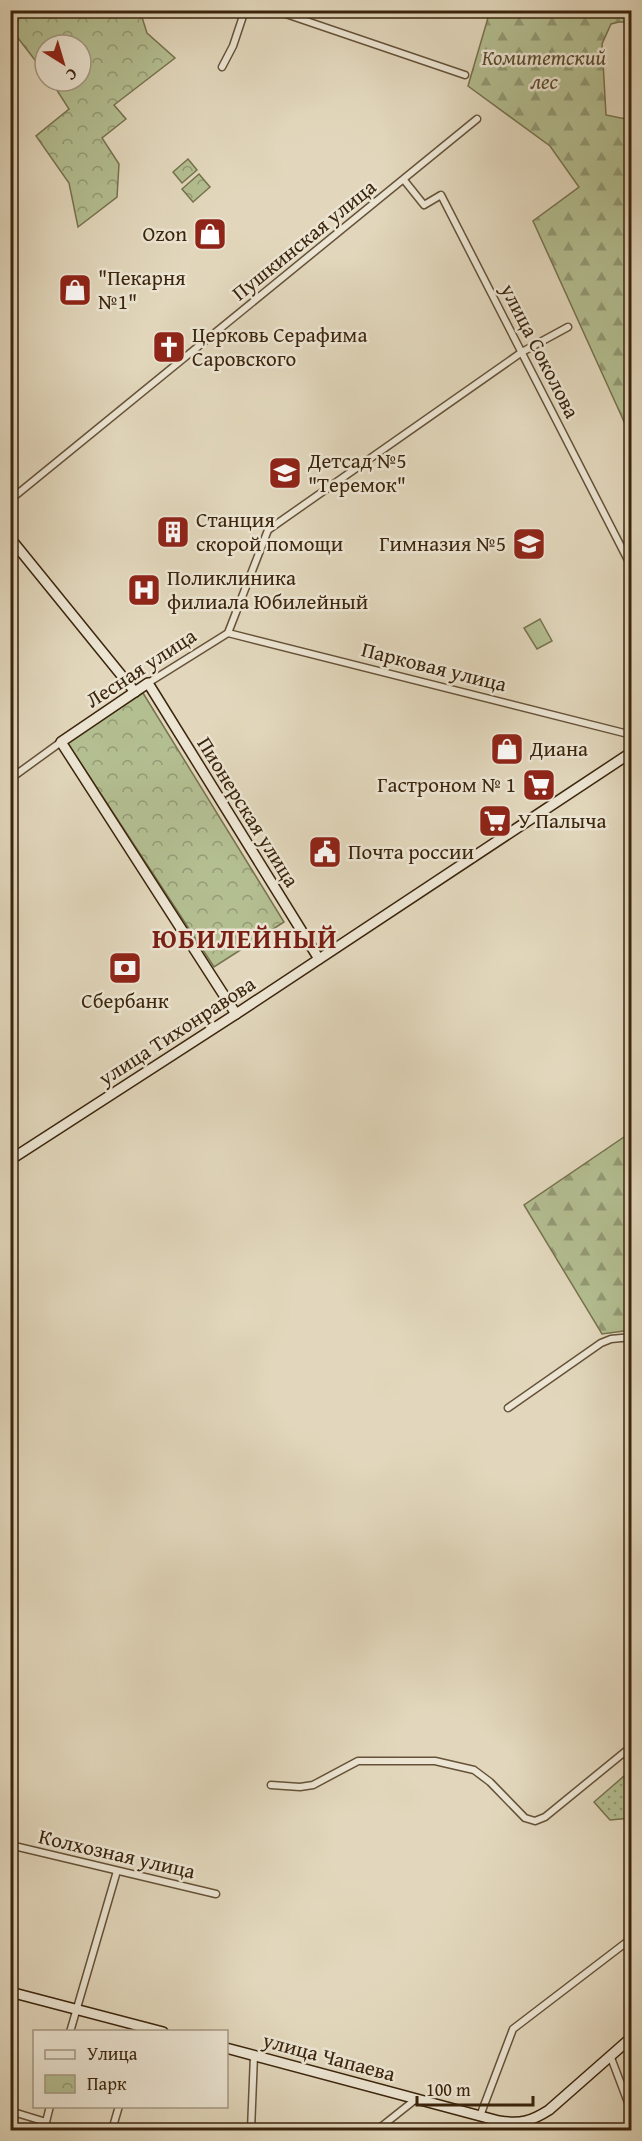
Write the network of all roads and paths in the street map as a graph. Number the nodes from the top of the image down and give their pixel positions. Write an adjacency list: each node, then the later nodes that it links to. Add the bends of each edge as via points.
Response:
1 (245, 10): 3 (street)
2 (274, 10): 4 (street)
3 (222, 67)
4 (465, 75)
5 (477, 119): 6 (street, Пушкинская улица)
6 (404, 180): 8 (street, улица Соколова, via 424,205 441,195); 9 (street, Пушкинская улица)
7 (568, 327): 8 (street, Лесная улица)
8 (522, 352): 11 (street, улица Соколова); 12 (street, Лесная улица, via 268,530)
9 (10, 500)
10 (10, 538): 14 (street)
11 (632, 568)
12 (228, 633): 13 (street, Лесная улица); 15 (street, Парковая улица)
13 (148, 683): 14 (street, Лесная улица); 19 (street, Пионерская улица)
14 (135, 692): 16 (street, Лесная улица)
15 (632, 735)
16 (61, 742): 18 (street, Лесная улица); 20 (street)
17 (632, 752): 19 (street, улица Тихонравова)
18 (10, 779)
19 (319, 959): 20 (street, улица Тихонравова)
20 (236, 1014): 21 (street, улица Тихонравова)
21 (10, 1160)
22 (632, 1337): 23 (street, via 601,1342)
23 (508, 1408)
24 (632, 1746): 25 (street, via 535,1821 525,1818 474,1770 435,1761 357,1761 313,1785)
25 (271, 1785)
26 (10, 1845): 27 (street, Колхозная улица)
27 (117, 1870): 28 (street, Колхозная улица); 31 (street)
28 (216, 1894)
29 (632, 1938): 43 (street, via 513,2028)
30 (10, 1992): 31 (street)
31 (76, 2009): 32 (street); 33 (street)
32 (144, 2029)
33 (70, 2030)
34 (632, 2037): 37 (street, улица Чапаева)
35 (228, 2048): 36 (street, улица Чапаева)
36 (254, 2055): 38 (street, улица Чапаева); 48 (street)
37 (610, 2055): 42 (street); 45 (street, улица Чапаева, via 549,2110 534,2119)
38 (416, 2099): 43 (street, улица Чапаева); 49 (street)
39 (50, 2108): 44 (street)
40 (118, 2108): 47 (street)
41 (10, 2110): 44 (street)
42 (632, 2113)
43 (480, 2116): 45 (street, улица Чапаева)
44 (46, 2122): 46 (street)
45 (499, 2126)
46 (44, 2130)
47 (112, 2130)
48 (251, 2130)
49 (377, 2130)

